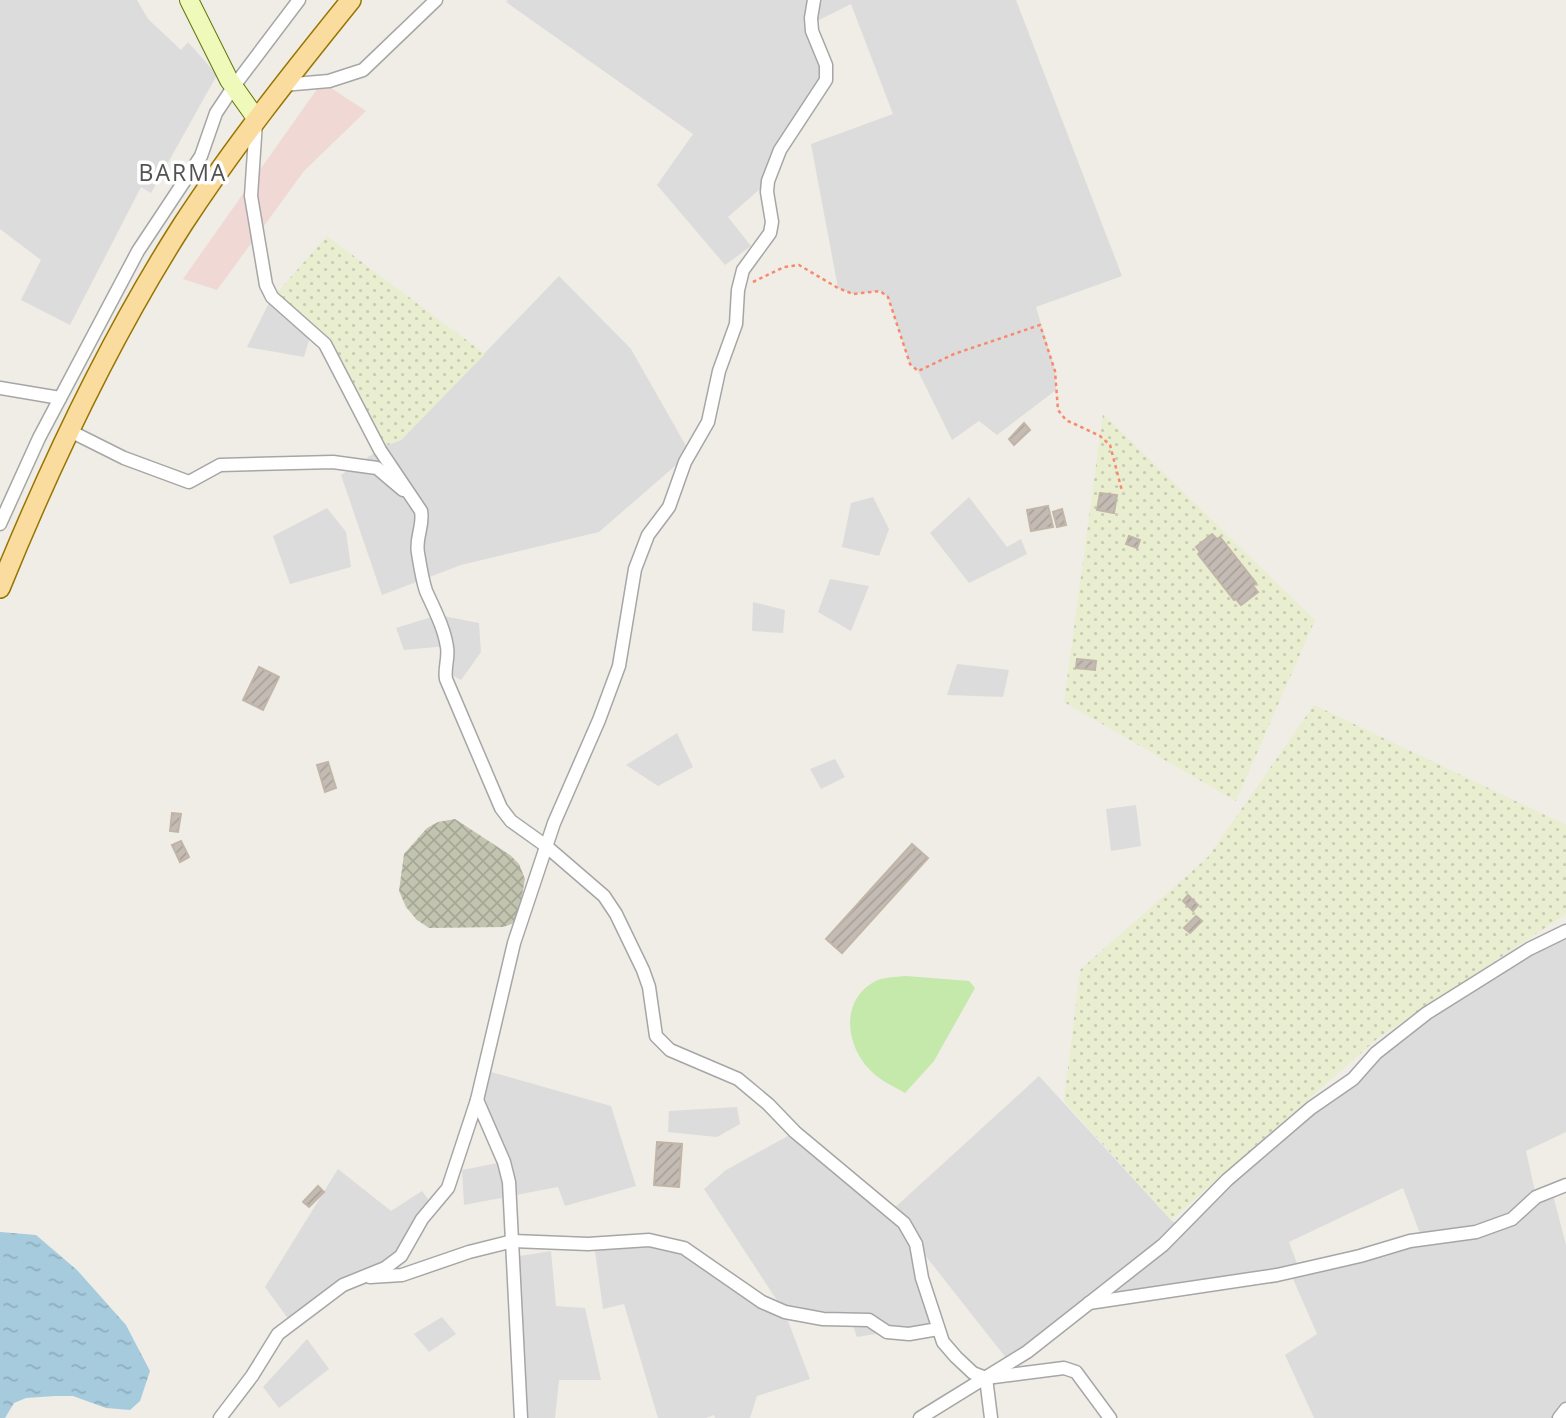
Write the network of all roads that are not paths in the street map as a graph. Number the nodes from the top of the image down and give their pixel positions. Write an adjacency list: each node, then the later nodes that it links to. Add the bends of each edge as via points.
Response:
1 (189, 0): 7 (street)
2 (299, 0): 7 (street)
3 (351, 0): 6 (main road)
4 (436, 0): 6 (street, via 363,70 329,81)
5 (814, 0): 15 (street, via 810,18 826,65 826,80 780,150 768,181 772,222 743,270 736,324 708,422 635,569 619,666)
6 (283, 85): 8 (main road)
7 (234, 86): 8 (street); 10 (street, via 216,113 201,156 138,251)
8 (256, 118): 11 (main road, via 182,226); 12 (street, via 251,196 266,285 272,297 325,344 380,450)
9 (0, 388): 10 (street)
10 (60, 398): 13 (street)
11 (70, 431): 12 (street, via 189,482 220,465 333,462 377,468); 14 (main road)
12 (409, 494): 15 (street, via 423,520 417,550 425,589 447,646 446,679 501,808)
13 (0, 524)
14 (0, 588)
15 (546, 846): 17 (street, via 514,943); 22 (street, via 604,896 616,914 649,987 656,1036 670,1050 738,1079 904,1223 916,1244)
16 (1566, 931): 21 (street, via 1529,949 1406,1029 1353,1079 1311,1108 1227,1180 1163,1245)
17 (477, 1100): 19 (street, via 509,1182); 20 (street, via 448,1188 422,1219 401,1256)
18 (1566, 1185): 21 (street, via 1536,1197 1512,1219 1476,1232 1410,1241 1277,1275)
19 (513, 1241): 20 (street, via 402,1275); 22 (street, via 667,1243 684,1248 762,1303 785,1312 869,1320 887,1332); 26 (street)
20 (359, 1278): 25 (street, via 278,1334)
21 (1087, 1303): 23 (street, via 1027,1352)
22 (938, 1329): 23 (street, via 956,1357)
23 (986, 1378): 27 (street); 28 (street); 29 (street, via 1071,1370)
24 (1566, 1409): 30 (street)
25 (220, 1418)
26 (521, 1418)
27 (920, 1418)
28 (991, 1418)
29 (1110, 1418)
30 (1559, 1418)

